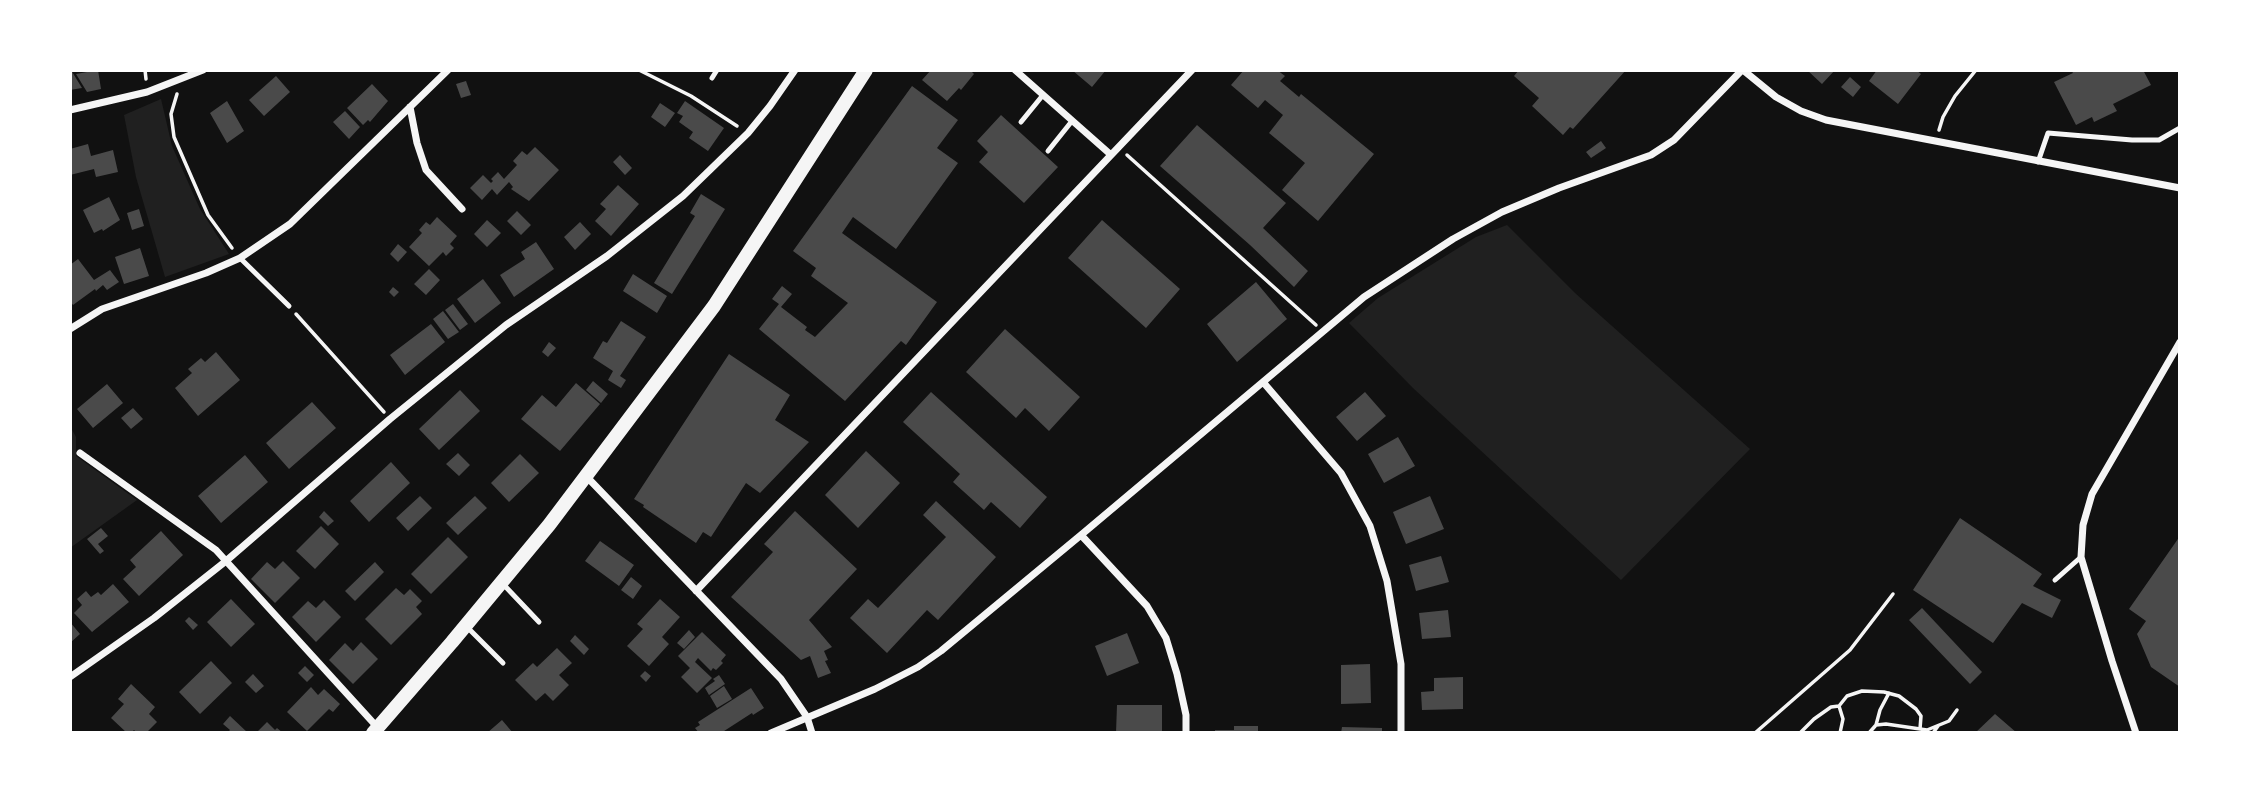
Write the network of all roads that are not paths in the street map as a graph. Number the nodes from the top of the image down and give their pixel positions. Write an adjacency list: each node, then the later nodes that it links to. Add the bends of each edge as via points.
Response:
1 (203, 70): 12 (street, via 147,92)
2 (448, 70): 11 (street)
3 (717, 70): 9 (lane)
4 (795, 70): 30 (street, via 748,134 683,196 607,256 506,325)
5 (866, 70): 27 (main road, via 714,306)
6 (1015, 70): 10 (street)
7 (1192, 70): 17 (street)
8 (1742, 70): 18 (street, via 1776,97 1826,120); 25 (street, via 1684,131 1651,155 1531,199 1477,225 1364,297)
9 (712, 78)
10 (1043, 95): 13 (street); 14 (lane)
11 (410, 107): 20 (street, via 426,170); 21 (street, via 290,224)
12 (70, 110)
13 (1072, 121): 16 (lane); 17 (street)
14 (1021, 122)
15 (2180, 128): 18 (lane, via 2159,140 2048,132)
16 (1048, 151)
17 (1110, 154): 33 (street)
18 (2038, 162): 19 (street)
19 (2180, 188)
20 (462, 209)
21 (240, 258): 22 (lane); 23 (street, via 102,309)
22 (289, 306)
23 (70, 329)
24 (2180, 342): 29 (street, via 2092,494 2082,524)
25 (1263, 382): 28 (street); 43 (street, via 1341,473 1370,526 1387,582 1401,664)
26 (80, 453): 30 (street)
27 (586, 476): 32 (main road); 33 (street)
28 (1081, 535): 38 (street, via 918,667); 42 (street, via 1147,606 1166,638)
29 (2081, 557): 31 (lane); 44 (street)
30 (226, 561): 37 (street); 39 (street)
31 (2055, 580)
32 (501, 583): 34 (lane); 35 (main road)
33 (696, 591): 38 (street, via 780,679)
34 (539, 622)
35 (466, 626): 36 (lane); 39 (main road)
36 (503, 663)
37 (70, 677)
38 (807, 717): 40 (street); 41 (street)
39 (378, 731)
40 (771, 733)
41 (812, 733)
42 (1186, 733)
43 (1401, 733)
44 (2136, 733)

